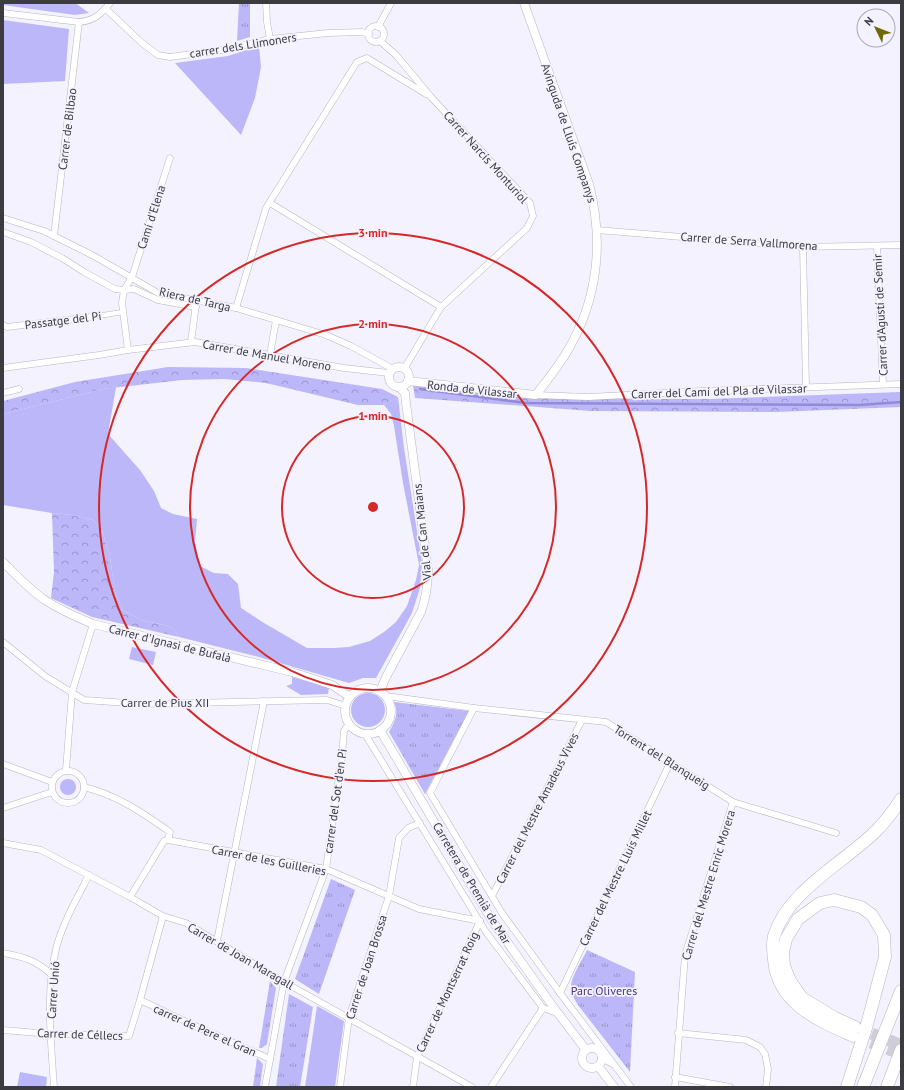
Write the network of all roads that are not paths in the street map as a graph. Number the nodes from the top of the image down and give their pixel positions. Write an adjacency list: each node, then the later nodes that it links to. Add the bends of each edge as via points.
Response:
1 (110, 3): 5 (street)
2 (266, 3): 10 (street)
3 (391, 3): 8 (street)
4 (524, 3): 16 (street, Avinguda de Lluís Companys, via 589,184)
5 (106, 9): 7 (street, via 89,21); 10 (street, carrer dels Llimoners, via 158,55 170,57 229,50)
6 (3, 12): 7 (street)
7 (79, 22): 18 (street, Carrer de Bilbao)
8 (378, 27): 9 (street, via 370,29); 11 (street, via 384,33)
9 (369, 34): 10 (street, carrer dels Llimoners, via 334,33); 11 (street, via 373,41)
10 (270, 39)
11 (380, 41): 12 (street, Carrer Narcís Monturiol, via 396,55)
12 (431, 97): 14 (street, via 367,58 357,62); 25 (street, Carrer Narcís Monturiol, via 530,203 533,216 527,228 510,245)
13 (170, 158): 22 (street, Camí d'Elena)
14 (270, 203): 25 (street); 26 (street, via 266,208)
15 (3, 218): 18 (street, Riera de Targa)
16 (597, 230): 21 (street, Carrer de Serra Vallmorena); 44 (street, Avinguda de Lluís Companys, via 594,280 585,314 567,351)
17 (3, 232): 23 (street, via 31,242 105,284)
18 (54, 236): 22 (street, Riera de Targa)
19 (901, 245): 20 (street, Carrer de Serra Vallmorena)
20 (877, 246): 21 (street, Carrer de Serra Vallmorena); 38 (street, Carrer d'Agustí de Semir)
21 (803, 247): 40 (street)
22 (132, 277): 23 (street, Camí d'Elena); 24 (street, Riera de Targa, via 158,292)
23 (124, 290): 24 (street, via 134,289 158,300); 27 (street)
24 (197, 304): 26 (street, Riera de Targa); 31 (street)
25 (441, 307): 35 (street, Carrer Narcís Monturiol)
26 (236, 308): 29 (street, Riera de Targa)
27 (123, 312): 28 (street, Passatge del Pi); 32 (street)
28 (91, 317): 30 (street, Passatge del Pi, via 7,327)
29 (276, 320): 33 (street); 36 (street, Riera de Targa, via 326,335 351,346)
30 (3, 325)
31 (191, 342): 32 (street, Carrer de Manuel Moreno); 33 (street, Carrer de Manuel Moreno)
32 (128, 350): 34 (street, Carrer de Manuel Moreno)
33 (270, 355): 36 (street, Carrer de Manuel Moreno, via 344,368)
34 (3, 368)
35 (404, 369): 36 (street, via 400,367); 37 (street, via 409,374)
36 (391, 371): 41 (street, via 391,384)
37 (408, 382): 41 (street); 44 (street, Ronda de Vilassar)
38 (883, 384): 39 (street, Carrer del Camí del Pla de Vilassar); 40 (street, Carrer del Camí del Pla de Vilassar)
39 (901, 384)
40 (806, 387): 44 (street, Carrer del Camí del Pla de Vilassar, via 588,396)
41 (400, 388): 49 (street, Vial de Can Maians, via 404,393 407,411 428,581 422,612 386,677)
42 (19, 389): 43 (street)
43 (3, 393)
44 (536, 395)
45 (3, 562): 46 (street, Carrer d'Ignasi de Bufalà, via 45,600)
46 (93, 624): 48 (street); 50 (street, Carrer d'Ignasi de Bufalà, via 292,672 332,685)
47 (3, 642): 48 (street, Carrer de Pius XII, via 45,676)
48 (72, 692): 51 (street, Carrer de Pius XII, via 84,700 143,704); 60 (street)
49 (383, 693): 50 (street, via 366,688 360,689); 53 (street, Torrent del Blanqueig); 56 (street, via 390,703 391,710 387,724)
50 (350, 697): 52 (street)
51 (264, 701): 52 (street, Carrer de Pius XII, via 327,700); 71 (street)
52 (346, 706): 55 (street)
53 (474, 708): 54 (street, Torrent del Blanqueig); 75 (street, via 430,793)
54 (582, 720): 58 (street, Torrent del Blanqueig, via 606,722); 75 (street, Carrer del Mestre Amadeus Vives)
55 (349, 724): 57 (street); 72 (street, carrer del Sot d'en Pi, via 344,731)
56 (380, 730): 57 (street); 87 (street, Carretera de Premià de Mar, via 491,919)
57 (365, 734): 67 (street)
58 (670, 763): 65 (street, Torrent del Blanqueig); 84 (street, Carrer del Mestre Lluís Millet)
59 (3, 764): 61 (street)
60 (66, 770): 61 (street, via 57,775); 62 (street, via 78,774 83,779)
61 (52, 782): 63 (street)
62 (84, 787): 63 (street, via 82,796 68,804 61,802); 69 (street, via 119,799 142,813 170,832)
63 (52, 792): 66 (street)
64 (901, 799): 90 (highway, via 876,832 827,870 791,905 780,920 774,937 774,969 781,986 796,1004 818,1020)
65 (733, 802): 68 (street, Torrent del Blanqueig); 92 (street, Carrer del Mestre Enric Morera, via 685,955)
66 (3, 808)
67 (420, 823): 74 (street, Carrer de Joan Brossa, via 408,828 399,838); 78 (street)
68 (836, 833)
69 (168, 840): 71 (street, Carrer de les Guilleries); 76 (street, via 164,841)
70 (3, 843): 73 (street, Carrer de Joan Maragall, via 41,850)
71 (234, 853): 72 (street, Carrer de les Guilleries); 79 (street)
72 (326, 869): 74 (street, Carrer de les Guilleries); 82 (street, carrer del Sot d'en Pi)
73 (89, 876): 76 (street, Carrer de Joan Maragall); 81 (street, Carrer Unió, via 64,925)
74 (389, 896): 78 (street, Carrer de les Guilleries, via 419,909); 88 (street, Carrer de Joan Brossa)
75 (492, 896): 84 (street)
76 (130, 897): 77 (street, Carrer de Joan Maragall)
77 (163, 916): 79 (street, Carrer de Joan Maragall, via 186,923); 85 (street, Carrer de Céllecs)
78 (480, 922): 86 (street); 96 (street, Carrer de Montserrat Roig)
79 (217, 941): 82 (street, Carrer de Joan Maragall)
80 (3, 954): 81 (street, via 17,955 34,961)
81 (52, 974): 91 (street, Carrer Unió)
82 (284, 982): 88 (street, Carrer de Joan Maragall); 97 (street, carrer del Sot d'en Pi)
83 (901, 991): 113 (highway)
84 (560, 993): 93 (street)
85 (140, 1000): 91 (street, Carrer de Céllecs, via 129,1036); 97 (street, carrer de Pere el Gran)
86 (543, 1008): 87 (street); 106 (street)
87 (557, 1013): 94 (street, Carretera de Premià de Mar)
88 (349, 1017): 96 (street, Carrer de Joan Maragall); 103 (street, Carrer de Joan Brossa)
89 (3, 1030): 91 (street, Carrer de Céllecs)
90 (858, 1030): 90 (highway, via 802,998 790,981 784,966 783,952 786,939 798,919 820,903 834,900 861,907 872,915 884,935 885,957); 112 (highway)
91 (50, 1034): 101 (street, Carrer Unió)
92 (678, 1034): 100 (street, Carrer del Mestre Enric Morera); 111 (street, via 746,1040 760,1047 765,1054 768,1069)
93 (595, 1039): 94 (street); 99 (street)
94 (590, 1050): 98 (street, via 598,1051); 98 (street, via 583,1054 584,1064 593,1068)
95 (901, 1050): 114 (highway)
96 (417, 1057): 104 (street, Carrer de Montserrat Roig); 105 (street, Carrer de Joan Maragall)
97 (270, 1059): 102 (street, carrer del Sot d'en Pi)
98 (600, 1062): 99 (street); 107 (street)
99 (615, 1065): 108 (street)
100 (675, 1077): 109 (street, Carrer del Mestre Enric Morera); 110 (street)
101 (54, 1087)
102 (265, 1087)
103 (340, 1087)
104 (413, 1087)
105 (472, 1087)
106 (491, 1087)
107 (614, 1087)
108 (632, 1087)
109 (675, 1087)
110 (730, 1087)
111 (766, 1087)
112 (847, 1087)
113 (864, 1087)
114 (887, 1087)

